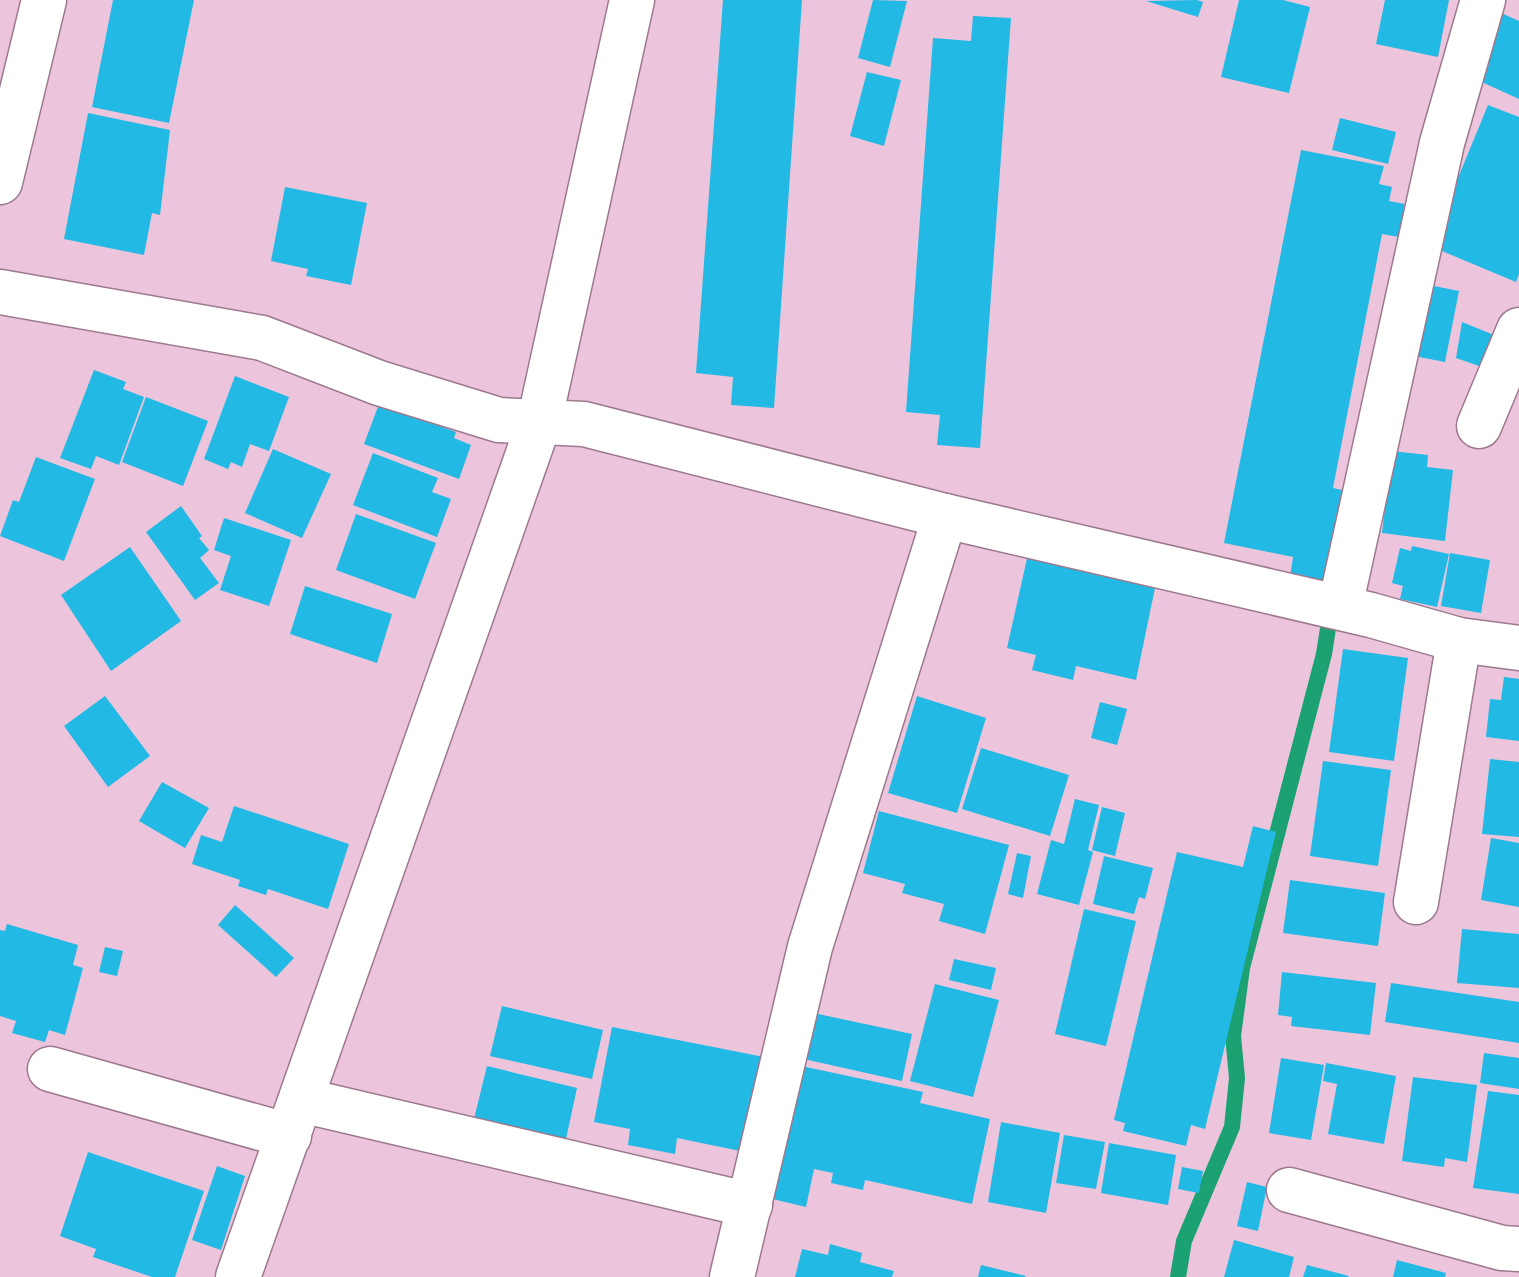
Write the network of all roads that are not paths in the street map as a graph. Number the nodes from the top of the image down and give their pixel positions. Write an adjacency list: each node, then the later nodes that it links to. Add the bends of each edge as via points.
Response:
1 (44, 0): 4 (street)
2 (632, 0): 7 (street)
3 (1483, 0): 10 (street, via 1442,143)
4 (0, 182)
5 (0, 292): 7 (street, via 262,338 379,383 499,420)
6 (1519, 330): 8 (street)
7 (539, 423): 9 (street, via 584,424); 15 (street)
8 (1479, 426)
9 (945, 516): 10 (street); 17 (street, via 810,947)
10 (1340, 607): 11 (street)
11 (1459, 640): 12 (street); 13 (street)
12 (1519, 648)
13 (1416, 902)
14 (50, 1069): 15 (street)
15 (295, 1118): 17 (street); 19 (street)
16 (1289, 1190): 18 (street)
17 (750, 1205): 20 (street)
18 (1519, 1249)
19 (238, 1277)
20 (732, 1277)

